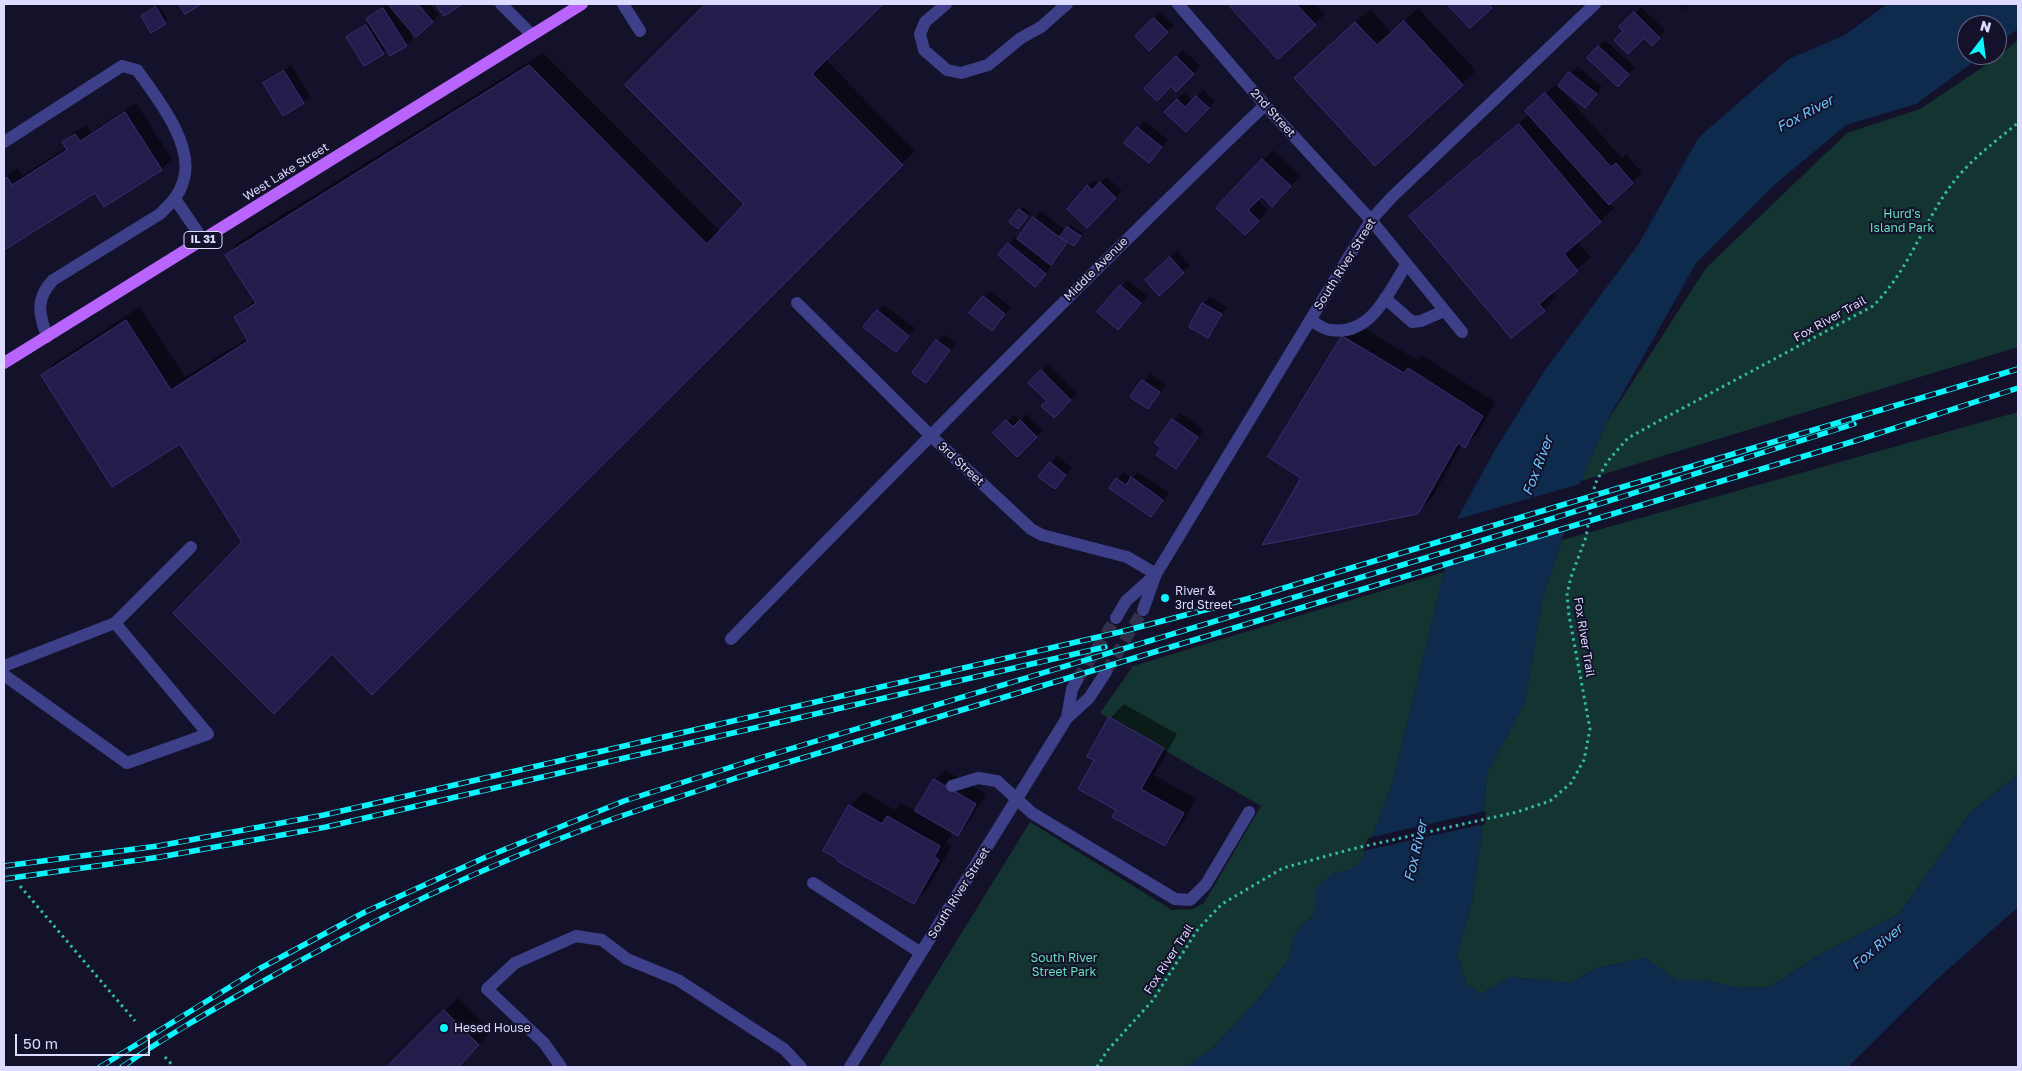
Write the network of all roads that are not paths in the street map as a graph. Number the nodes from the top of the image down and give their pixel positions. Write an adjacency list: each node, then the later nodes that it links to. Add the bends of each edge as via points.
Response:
1 (501, 4): 9 (street)
2 (582, 4): 9 (main road, West Lake Street / IL 31)
3 (623, 4): 8 (street)
4 (946, 4): 5 (street, via 925,22 920,34 924,50 947,70 961,73 988,65)
5 (1067, 4)
6 (1595, 4): 13 (street, South River Street, via 1392,196)
7 (1183, 5): 10 (street, 2nd Street)
8 (640, 31)
9 (532, 35): 14 (main road, West Lake Street / IL 31)
10 (1265, 105): 13 (street, 2nd Street); 23 (street, Middle Avenue)
11 (4, 142): 12 (street, via 115,70 122,66 130,67 137,70 180,138 184,181)
12 (175, 199): 14 (street); 21 (street, via 160,214 54,280 44,290 40,315)
13 (1371, 220): 15 (street, 2nd Street); 19 (street, South River Street)
14 (203, 240): 21 (main road, West Lake Street / IL 31)
15 (1406, 265): 16 (street); 18 (street, 2nd Street)
16 (1385, 298): 18 (street, via 1412,322); 19 (street, via 1373,317 1362,324 1329,330)
17 (796, 303): 23 (street, 3rd Street)
18 (1444, 311): 20 (street, 2nd Street)
19 (1310, 320): 25 (street, South River Street)
20 (1462, 332)
21 (46, 336): 22 (main road, West Lake Street / IL 31)
22 (4, 363)
23 (930, 435): 25 (street, 3rd Street, via 1031,529 1042,535 1127,556); 29 (street, Middle Avenue)
24 (191, 547): 28 (street)
25 (1156, 574): 26 (street, South River Street); 27 (street, South River Street, via 1126,601)
26 (1143, 610)
27 (1116, 618)
28 (115, 623): 30 (street); 32 (street, via 208,734 127,764)
29 (731, 639)
30 (4, 666)
31 (1106, 672): 34 (street, South River Street, via 1089,698)
32 (4, 674)
33 (1077, 680): 34 (street, South River Street, via 1072,689)
34 (1067, 718): 36 (street, South River Street)
35 (952, 786): 36 (street, via 978,778 991,779)
36 (1017, 798): 37 (street, via 1032,813 1175,899 1190,900 1206,884); 39 (street, South River Street)
37 (1249, 812)
38 (813, 883): 39 (street)
39 (921, 953): 42 (street, South River Street)
40 (561, 1067): 41 (street, via 544,1043 487,989 515,963 576,936 602,940 627,959 678,980 784,1049)
41 (801, 1067)
42 (850, 1067)

